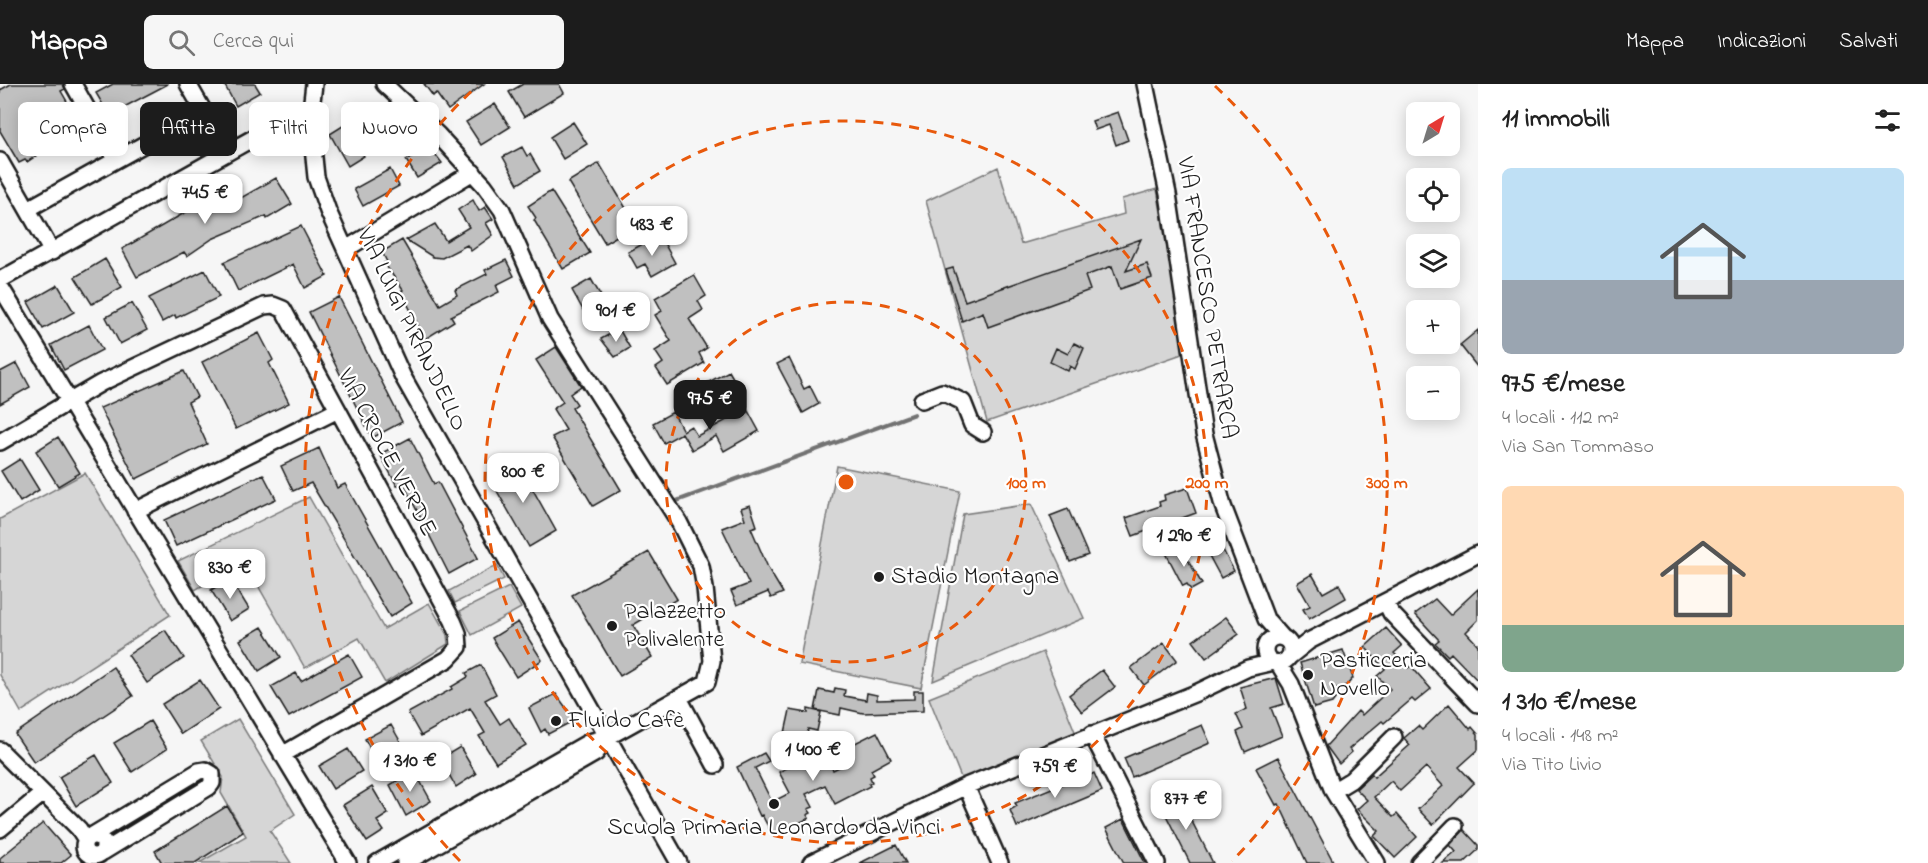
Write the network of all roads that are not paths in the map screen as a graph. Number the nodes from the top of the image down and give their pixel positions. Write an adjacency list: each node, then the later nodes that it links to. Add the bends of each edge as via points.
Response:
1 (73, 84): 11 (street)
2 (188, 84): 6 (street)
3 (314, 84): 7 (street, VIA LUIGI PIRANDELLO)
4 (384, 84): 13 (street)
5 (1145, 84): 27 (street, VIA FRANCESCO PETRARCA, via 1168,194 1204,434 1223,506)
6 (199, 102)
7 (312, 102)
8 (140, 147): 11 (street)
9 (220, 156): 16 (street)
10 (314, 156): 15 (street, VIA LUIGI PIRANDELLO, via 316,177)
11 (116, 160): 14 (street)
12 (0, 161): 14 (street)
13 (473, 172): 15 (street); 33 (street, via 502,210 550,318 666,498 701,566 710,674 707,682)
14 (28, 209): 16 (street)
15 (346, 249): 36 (street, VIA LUIGI PIRANDELLO, via 404,377)
16 (52, 252): 17 (street)
17 (0, 280)
18 (0, 286): 20 (street)
19 (922, 400): 22 (street, via 942,392 963,402 972,425)
20 (69, 401): 21 (street, VIA CROCE VERDE, via 273,305 290,318); 23 (street); 24 (street)
21 (336, 411): 24 (street); 39 (street, VIA CROCE VERDE, via 453,621 459,647 448,659)
22 (983, 432)
23 (0, 442)
24 (135, 511): 39 (street)
25 (1477, 558): 26 (street)
26 (1386, 603): 29 (street); 34 (street, via 1391,613)
27 (1266, 619): 28 (street, VIA FRANCESCO PETRARCA); 30 (street, VIA FRANCESCO PETRARCA)
28 (1284, 638): 29 (street); 30 (street, via 1270,639); 31 (street, via 1290,646)
29 (1310, 641): 31 (street)
30 (1265, 647): 31 (street, via 1267,657); 32 (street)
31 (1282, 660): 32 (street); 42 (street)
32 (1248, 668): 35 (street)
33 (679, 698): 36 (street); 40 (street)
34 (1478, 704)
35 (1092, 734): 41 (street); 55 (street)
36 (608, 737): 47 (street, via 589,741); 52 (street, VIA LUIGI PIRANDELLO)
37 (1394, 737): 42 (street, via 1351,780)
38 (0, 750): 43 (street)
39 (282, 755): 50 (street)
40 (715, 765)
41 (966, 786): 53 (street); 54 (street)
42 (1333, 791): 49 (street)
43 (42, 794): 45 (street); 46 (street)
44 (1455, 825): 56 (street)
45 (0, 829)
46 (89, 838): 48 (street, via 103,841); 48 (street, via 199,771 212,774 209,787)
47 (412, 854): 51 (street)
48 (94, 857)
49 (1370, 861)
50 (348, 863)
51 (377, 863)
52 (679, 863)
53 (811, 863)
54 (1000, 863)
55 (1157, 863)
56 (1419, 863)

